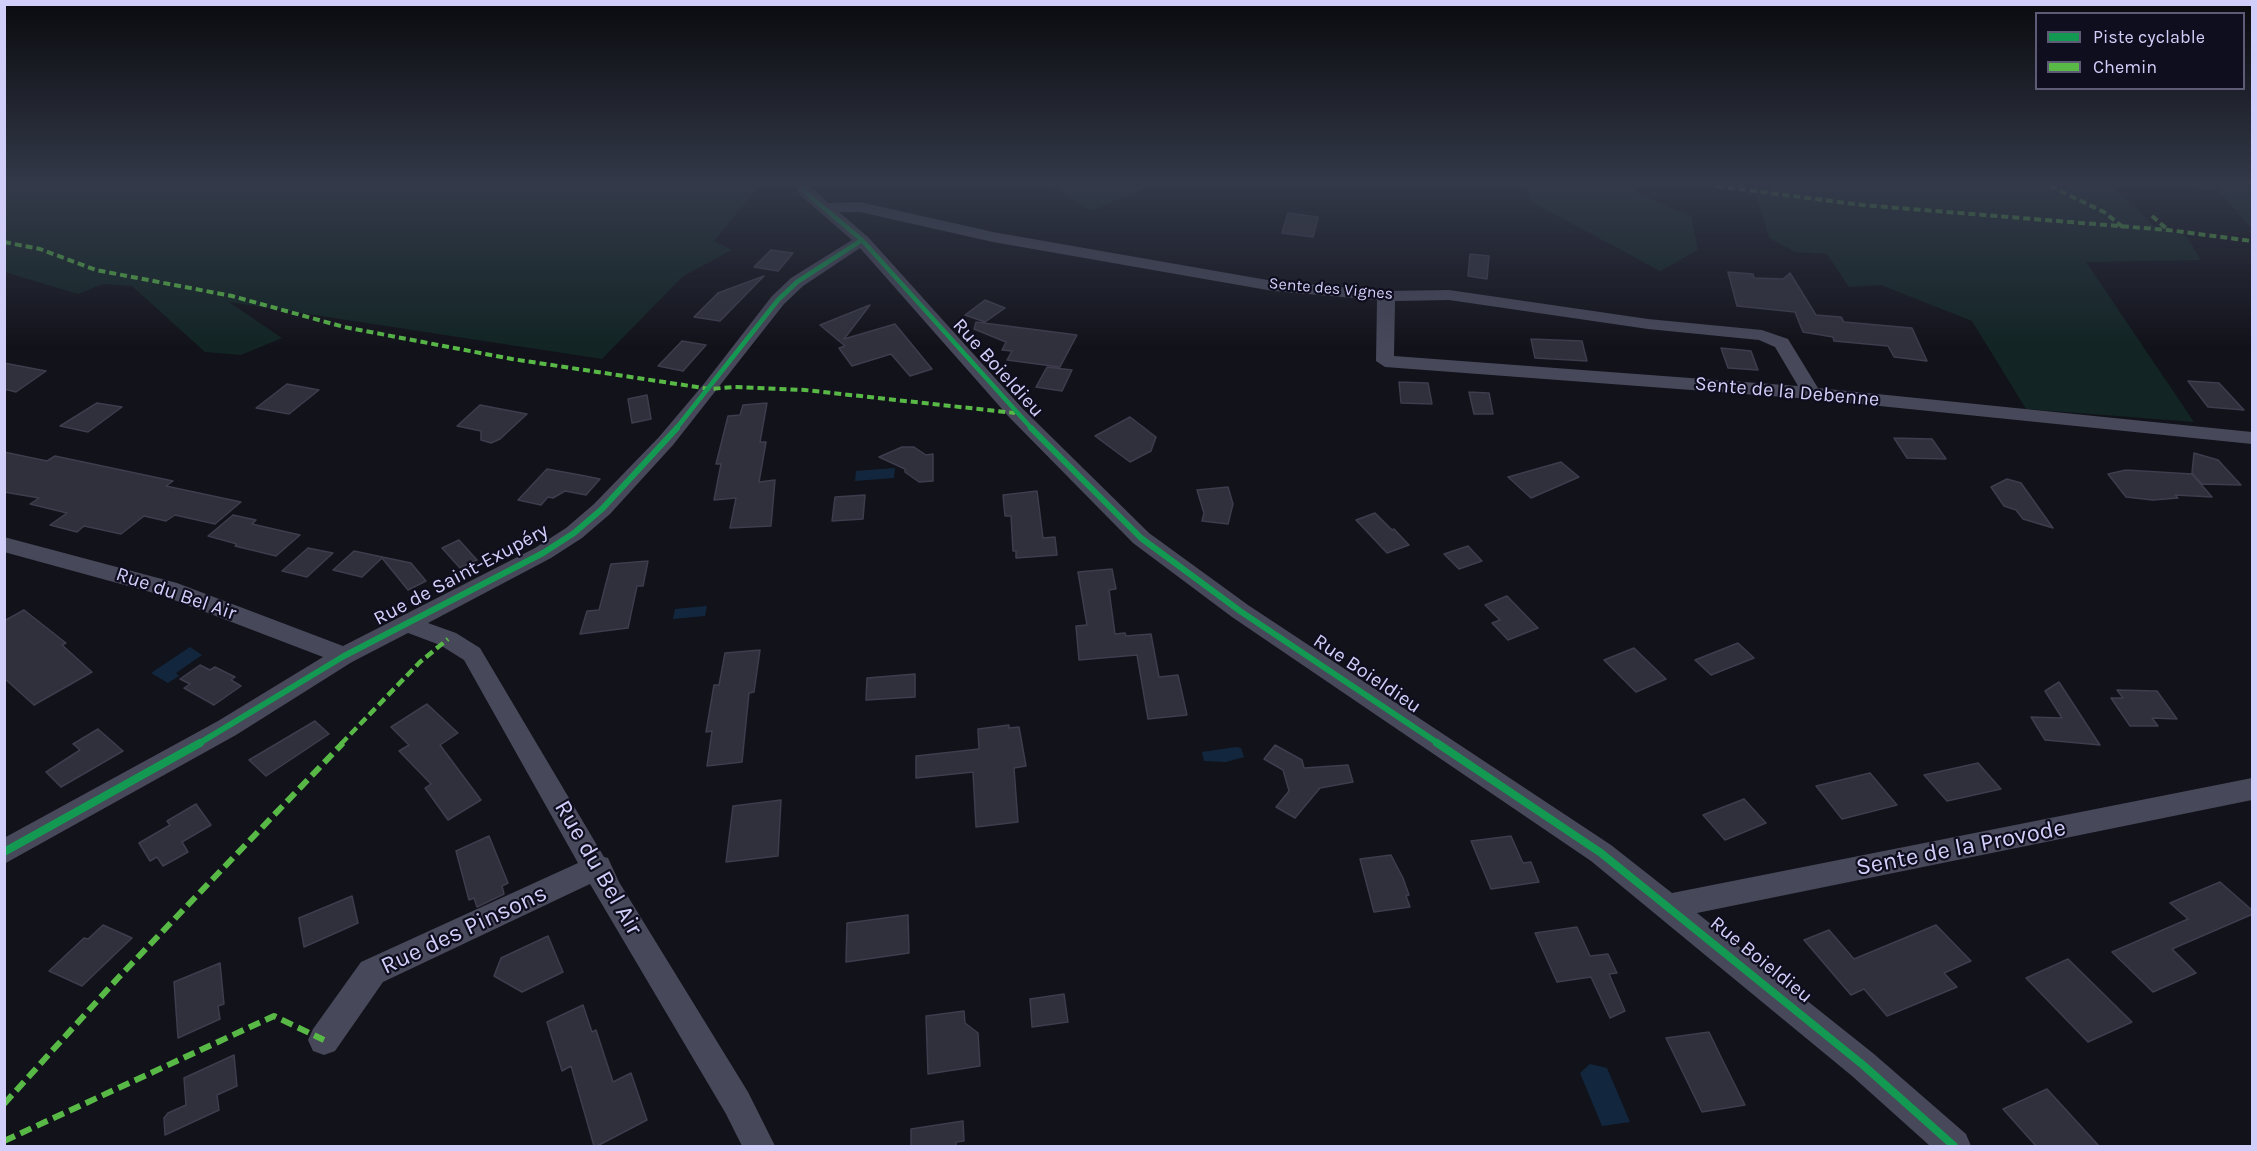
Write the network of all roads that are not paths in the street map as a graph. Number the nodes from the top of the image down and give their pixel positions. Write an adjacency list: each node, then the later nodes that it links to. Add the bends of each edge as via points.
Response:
1 (862, 240): 7 (street, Rue de Saint-Exupéry, via 797,282 778,300 666,441 574,533 543,553); 12 (street, Rue Boieldieu, via 1023,421 1141,538 1205,587 1583,840)
2 (1006, 240): 3 (street, Sente des Vignes, via 1273,286)
3 (1386, 296): 4 (street, Sente des Vignes, via 1449,295 1648,324 1762,335 1782,343); 4 (street, Sente de la Debenne, via 1385,362)
4 (1811, 393): 5 (street, Sente de la Debenne)
5 (2253, 438)
6 (4, 544): 8 (street, Rue du Bel Air, via 169,589)
7 (405, 623): 8 (street, Rue de Saint-Exupéry); 11 (street, Rue du Bel Air, via 448,639 472,654)
8 (344, 656): 10 (street, Rue de Saint-Exupéry, via 227,728)
9 (2253, 789): 12 (street, Sente de la Provode)
10 (4, 852)
11 (598, 867): 13 (street, Rue des Pinsons, via 372,972); 14 (street, Rue du Bel Air)
12 (1670, 906): 15 (street, Rue Boieldieu, via 1863,1065)
13 (324, 1040)
14 (759, 1146)
15 (1954, 1146)

